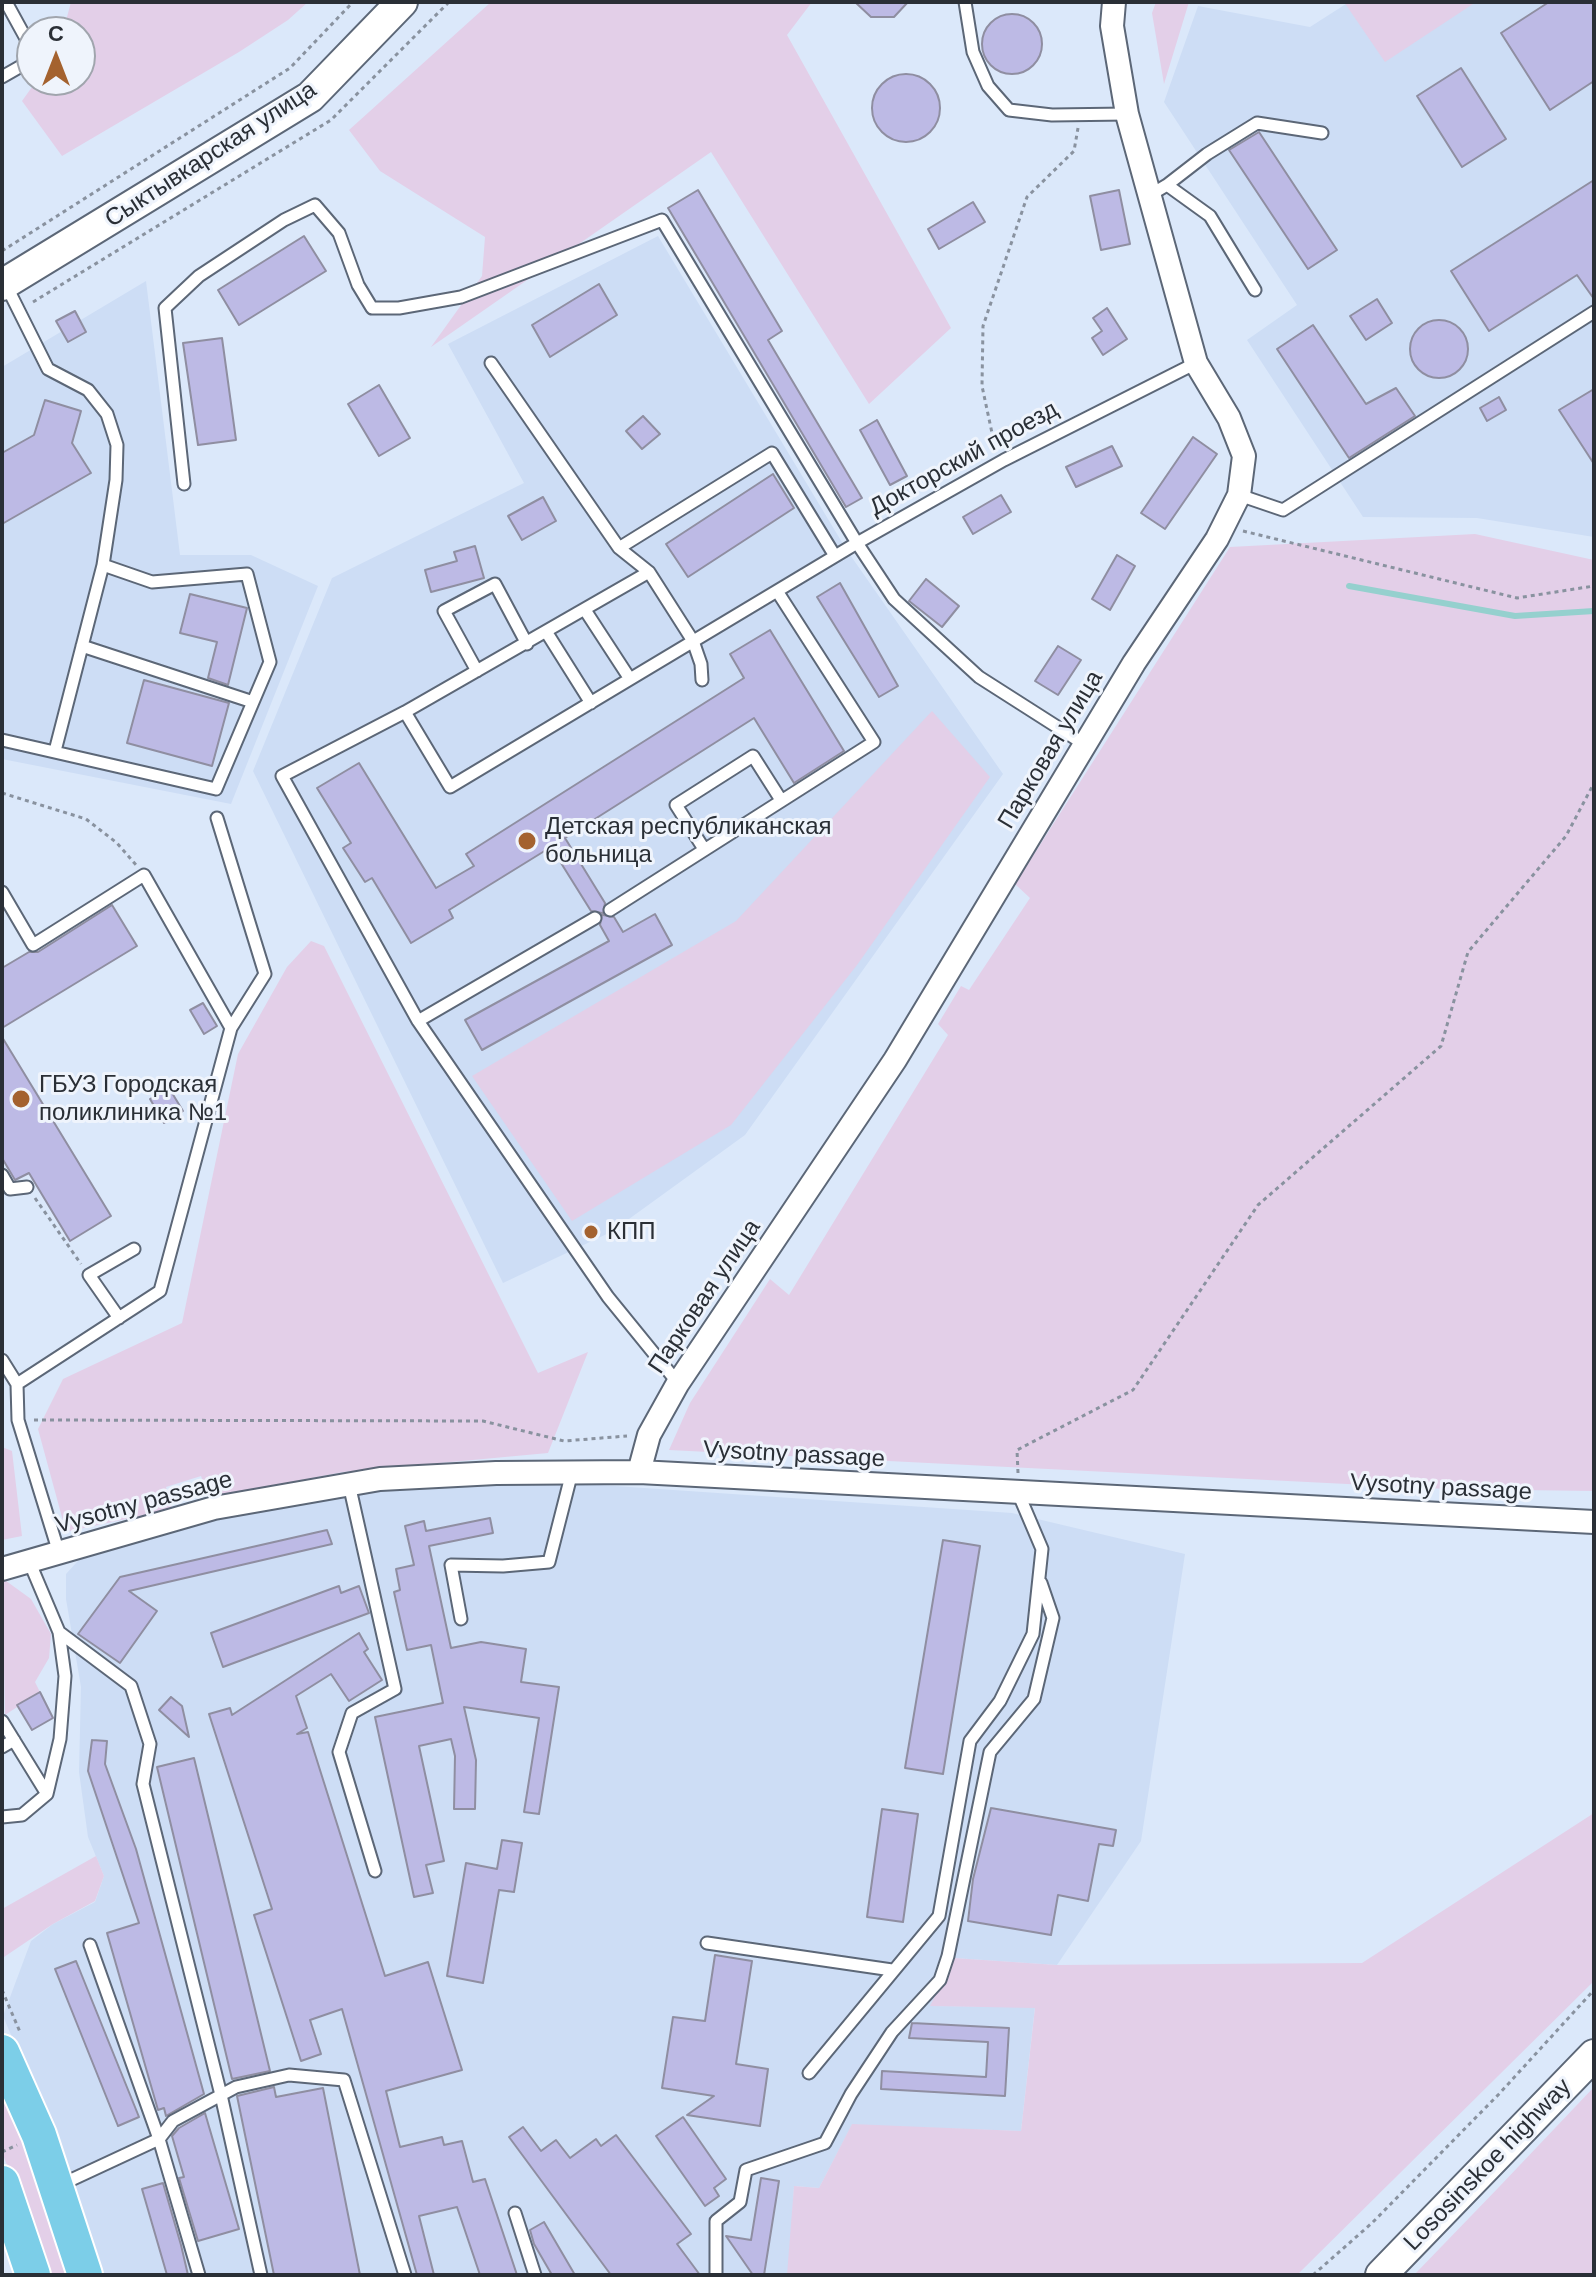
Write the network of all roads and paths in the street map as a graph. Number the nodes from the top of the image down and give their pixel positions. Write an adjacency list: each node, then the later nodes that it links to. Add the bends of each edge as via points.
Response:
1 (6, 2): 6 (lane, via 29,44 23,65)
2 (353, 2): 11 (path, via 290,68)
3 (402, 2): 12 (main road, Сыктывкарская улица, via 310,97)
4 (965, 2): 7 (lane, via 973,52 988,86 1009,110)
5 (1114, 2): 8 (street, Парковая улица, via 1112,26)
6 (2, 77)
7 (1080, 114): 8 (lane); 17 (path, via 1074,151 1027,197 983,326 982,386)
8 (1127, 114): 10 (street, Парковая улица)
9 (1322, 133): 10 (lane, via 1257,123)
10 (1158, 190): 13 (lane, via 1210,216); 16 (street, Парковая улица)
11 (2, 251)
12 (3, 283): 24 (lane, via 48,369 88,390 107,414 116,457)
13 (1255, 290)
14 (1594, 312): 19 (lane, via 1283,510)
15 (491, 363): 22 (lane)
16 (1196, 363): 17 (lane, Докторский проезд); 19 (street, Парковая улица, via 1229,418 1244,456)
17 (998, 463): 21 (lane, Докторский проезд)
18 (184, 484): 21 (lane, via 165,308 199,276 284,220 315,205 339,233 372,308 461,297 662,220)
19 (1239, 495): 20 (street, Парковая улица)
20 (1224, 526): 26 (path, via 1517,598); 40 (street, Парковая улица)
21 (857, 543): 23 (lane); 40 (lane, Докторский проезд, via 894,599 979,677)
22 (619, 548): 23 (lane, via 772,453); 25 (lane)
23 (835, 556): 27 (lane)
24 (103, 565): 32 (lane); 36 (lane, via 152,582 247,574 270,662)
25 (649, 572): 28 (lane); 30 (lane)
26 (1594, 586)
27 (777, 591): 30 (lane); 44 (lane, via 874,742)
28 (585, 610): 29 (lane); 34 (lane)
29 (547, 633): 31 (lane); 37 (lane)
30 (693, 641): 34 (lane); 35 (lane)
31 (527, 644): 33 (lane); 33 (lane, via 495,584 444,611)
32 (82, 646): 36 (lane); 41 (lane)
33 (477, 671): 38 (lane)
34 (630, 679): 37 (lane)
35 (702, 680)
36 (253, 702): 41 (lane, via 216,789)
37 (591, 703): 38 (lane, via 450,787)
38 (405, 712): 51 (lane, via 282,776)
39 (2, 740): 41 (lane)
40 (1084, 744): 60 (street, Парковая улица, via 895,1060)
41 (55, 751)
42 (1594, 783): 67 (path, via 1566,836 1468,952 1441,1046 1258,1205 1133,1390 1017,1450)
43 (2, 793): 47 (path, via 86,819 117,843)
44 (781, 800): 46 (lane); 46 (lane, via 753,756 689,796 676,805)
45 (217, 818): 52 (lane, via 265,974)
46 (704, 849): 49 (lane)
47 (144, 875): 48 (lane, via 33,945); 52 (lane)
48 (2, 892)
49 (610, 910)
50 (595, 918): 51 (lane)
51 (418, 1021): 60 (lane, via 608,1297)
52 (231, 1028): 58 (lane, via 160,1291)
53 (2, 1175): 54 (lane, via 10,1189)
54 (27, 1187)
55 (39, 1203): 57 (path)
56 (134, 1249): 58 (lane, via 89,1275)
57 (77, 1259)
58 (119, 1318): 61 (lane)
59 (2, 1360): 61 (lane)
60 (678, 1383): 63 (street, Парковая улица)
61 (17, 1384): 62 (lane)
62 (18, 1420): 63 (path, via 483,1421 564,1441); 69 (lane)
63 (649, 1435): 65 (street, Парковая улица)
64 (572, 1472): 65 (street, Vysotny passage); 66 (street, Vysotny passage); 73 (lane, via 549,1562 451,1565)
65 (639, 1472): 67 (street, Vysotny passage)
66 (349, 1484): 69 (street, Vysotny passage, via 214,1508); 80 (lane, via 395,1689 352,1713 339,1752)
67 (1019, 1495): 68 (street, Vysotny passage); 72 (lane, via 1042,1549)
68 (1594, 1522)
69 (59, 1553): 70 (street, Vysotny passage)
70 (29, 1561): 71 (street, Vysotny passage); 74 (lane)
71 (2, 1569)
72 (1041, 1583): 83 (lane, via 1033,1634 1000,1701 970,1741 939,1916); 99 (lane, via 1053,1618 1034,1699 990,1752 940,1980 892,2032 825,2143 746,2170 740,2202 716,2221)
73 (461, 1619)
74 (59, 1632): 78 (lane, via 65,1676 60,1739); 88 (lane, via 131,1686 150,1744 143,1784)
75 (2, 1721): 76 (lane)
76 (14, 1740): 77 (lane); 78 (lane)
77 (2, 1747)
78 (47, 1794): 79 (lane, via 22,1815)
79 (2, 1817)
80 (375, 1871)
81 (707, 1943): 83 (lane)
82 (90, 1945): 89 (lane)
83 (892, 1970): 87 (lane)
84 (1594, 1990): 100 (path, via 1372,2223)
85 (2, 2052): 91 (main road)
86 (1594, 2055): 101 (main road, Lososinskoe highway)
87 (809, 2073)
88 (221, 2095): 89 (lane, via 173,2121); 96 (lane); 97 (lane, via 289,2075 344,2080)
89 (159, 2139): 91 (lane); 95 (lane)
90 (2, 2183): 93 (main road)
91 (57, 2186): 94 (main road)
92 (515, 2213): 98 (lane)
93 (33, 2275)
94 (85, 2275)
95 (199, 2275)
96 (261, 2275)
97 (405, 2275)
98 (535, 2275)
99 (716, 2275)
100 (1313, 2275)
101 (1381, 2275)

